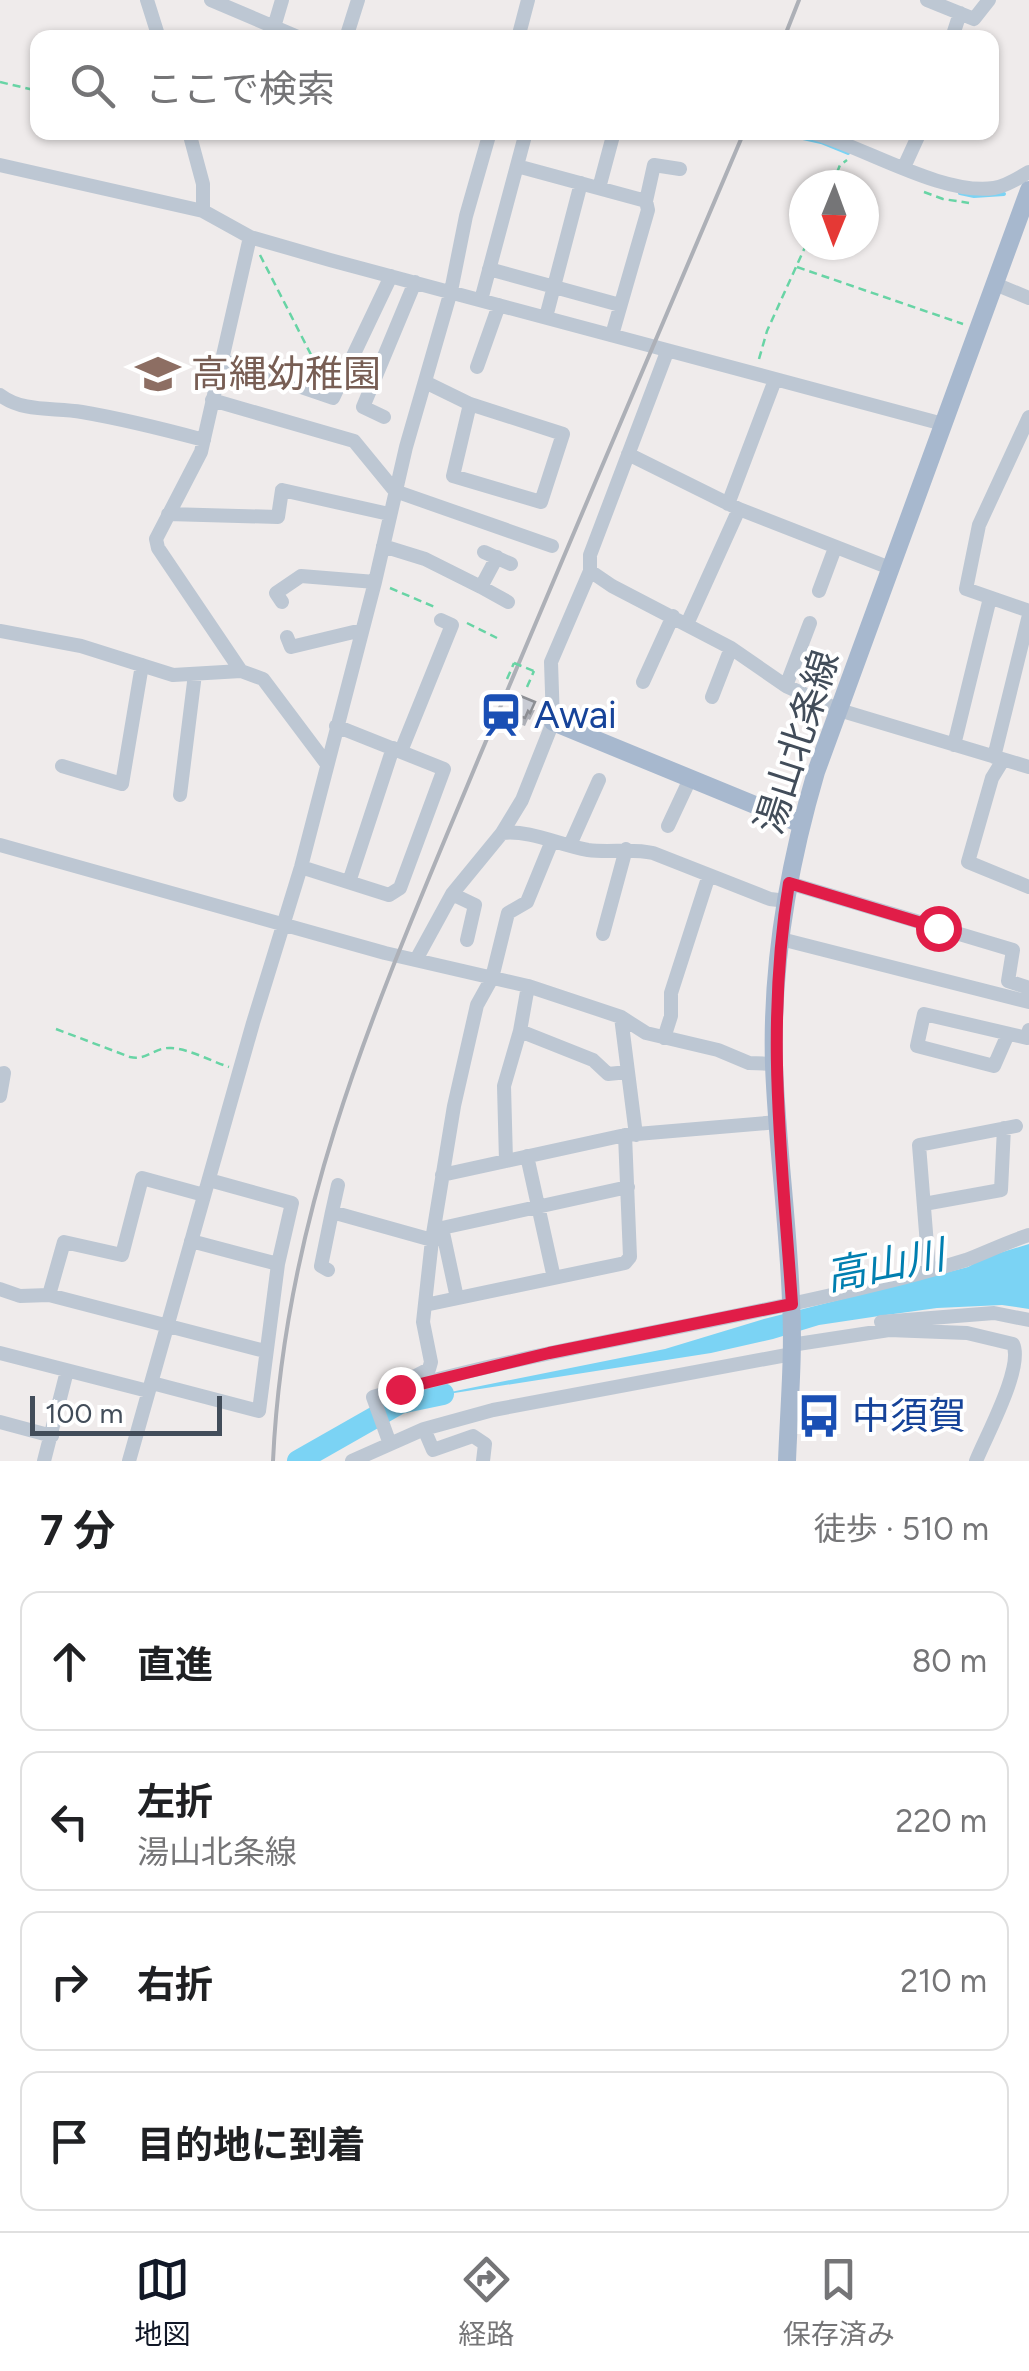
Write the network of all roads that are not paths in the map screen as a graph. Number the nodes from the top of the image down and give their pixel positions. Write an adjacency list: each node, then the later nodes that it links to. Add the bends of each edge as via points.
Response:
1 (148, 0): 10 (street)
2 (211, 0): 9 (street)
3 (282, 0): 9 (street)
4 (358, 0): 12 (street)
5 (528, 0): 13 (street)
6 (927, 0): 8 (street)
7 (989, 0): 8 (street, via 974,19)
8 (960, 13): 14 (street)
9 (274, 27): 11 (street)
10 (157, 30)
11 (281, 30)
12 (349, 30)
13 (520, 30)
14 (955, 30)
15 (191, 140): 30 (street)
16 (488, 140): 37 (street)
17 (524, 140): 22 (street)
18 (612, 140): 27 (street)
19 (839, 140): 23 (street)
20 (916, 140): 23 (street)
21 (0, 166): 30 (street)
22 (517, 166): 26 (street); 32 (street)
23 (904, 167): 25 (street, via 962,188 1004,185)
24 (680, 169): 29 (street, via 654,165)
25 (1029, 172)
26 (580, 183): 27 (street); 36 (street)
27 (599, 188): 29 (street)
28 (1029, 190): 35 (main road, 湯山北条線)
29 (646, 201): 41 (street)
30 (203, 211): 31 (street)
31 (250, 237): 33 (street); 45 (street)
32 (489, 269): 36 (street); 39 (street)
33 (391, 276): 34 (street); 45 (street, via 333,398)
34 (415, 282): 37 (street); 52 (street, via 363,406)
35 (995, 284): 38 (street); 54 (main road, 湯山北条線)
36 (554, 287): 41 (street); 42 (street)
37 (450, 291): 39 (street); 48 (street)
38 (1029, 298)
39 (481, 300): 40 (street)
40 (498, 304): 42 (street); 46 (street)
41 (620, 305): 43 (street)
42 (546, 317): 43 (street)
43 (612, 335): 44 (street)
44 (667, 352): 47 (street); 56 (street)
45 (222, 360): 50 (street)
46 (477, 367)
47 (775, 380): 54 (street); 58 (street)
48 (425, 382): 51 (street); 57 (street)
49 (0, 395): 55 (street, via 11,404 94,414)
50 (212, 400): 55 (street); 57 (street, via 354,442)
51 (470, 404): 51 (street, via 563,434 541,502 453,476)
52 (384, 417)
53 (1029, 418): 70 (street, via 979,525 966,589)
54 (943, 424): 65 (main road, 湯山北条線)
55 (204, 440): 59 (street)
56 (628, 454): 58 (street); 66 (street)
57 (395, 491): 60 (street); 62 (street)
58 (734, 506): 63 (street); 75 (street)
59 (168, 514): 60 (street, via 278,517 282,490); 82 (street, via 158,548)
60 (389, 514): 61 (street)
61 (383, 546): 67 (street); 68 (street)
62 (552, 546)
63 (835, 548): 65 (street); 69 (street)
64 (497, 558): 68 (street)
65 (890, 568): 87 (main road, 湯山北条線)
66 (590, 571): 75 (street); 88 (street, via 551,662)
67 (375, 582): 71 (street, via 301,576 276,593); 77 (street)
68 (482, 588): 72 (street)
69 (819, 591)
70 (990, 598): 73 (street); 90 (street)
71 (282, 602)
72 (508, 602)
73 (1029, 613): 92 (street)
74 (440, 620): 91 (street, via 452,625)
75 (680, 620): 80 (street); 84 (street)
76 (810, 623): 85 (street)
77 (362, 630): 79 (street, via 290,648); 89 (street)
78 (0, 632): 81 (street, via 81,646)
79 (287, 637)
80 (731, 648): 85 (street); 86 (street)
81 (142, 666): 83 (street); 94 (street, via 122,784)
82 (242, 671): 83 (street); 93 (street, via 262,678)
83 (196, 674): 98 (street)
84 (642, 682)
85 (786, 686): 87 (street)
86 (712, 697)
87 (838, 710): 90 (street); 99 (main road, 湯山北条線)
88 (552, 722): 96 (main road); 101 (street)
89 (336, 726): 91 (street); 93 (street)
90 (954, 745): 92 (street)
91 (397, 749): 108 (street); 108 (street, via 444,769 400,888 390,895)
92 (999, 759): 95 (street); 109 (street, via 968,862)
93 (326, 763): 106 (street)
94 (62, 766)
95 (1029, 767)
96 (690, 779): 99 (main road); 100 (street)
97 (599, 780): 104 (street)
98 (180, 795)
99 (801, 824): 110 (main road, 湯山北条線)
100 (668, 826)
101 (502, 832): 102 (street); 111 (street)
102 (552, 841): 104 (street); 117 (street, via 526,902 508,913)
103 (0, 845): 112 (street)
104 (570, 845): 105 (street)
105 (626, 849): 107 (street); 113 (street)
106 (300, 867): 108 (street); 112 (street)
107 (709, 875): 110 (street, via 770,899); 125 (street, via 671,993)
108 (349, 882)
109 (1029, 887)
110 (787, 892): 114 (main road, 湯山北条線); 119 (street, via 1013,950 1008,982)
111 (452, 894): 115 (street, via 475,905); 116 (street)
112 (284, 926): 116 (street); 135 (street)
113 (603, 934)
114 (781, 939): 120 (street); 126 (main road, 湯山北条線)
115 (467, 940)
116 (417, 958): 117 (street)
117 (492, 978): 118 (street); 134 (street, via 478,1004)
118 (528, 986): 121 (street); 123 (street)
119 (1029, 988)
120 (1029, 1002)
121 (621, 1017): 125 (street); 127 (street)
122 (1029, 1030): 124 (street, via 1027,1038)
123 (520, 1031): 127 (street, via 593,1060 608,1074); 133 (street, via 504,1086)
124 (1008, 1034): 124 (street, via 924,1014 917,1046 994,1066)
125 (664, 1038): 126 (street)
126 (774, 1064): 130 (main road, 湯山北条線)
127 (628, 1072): 131 (street)
128 (0, 1074): 129 (street)
129 (0, 1096)
130 (778, 1122): 131 (street); 153 (main road, 湯山北条線)
131 (630, 1135): 132 (street); 137 (street)
132 (527, 1156): 133 (street); 140 (street)
133 (506, 1160): 134 (street)
134 (442, 1176): 143 (street)
135 (209, 1180): 138 (street); 145 (street, via 292,1203)
136 (338, 1185): 141 (street)
137 (628, 1188): 140 (street); 148 (street, via 630,1257)
138 (204, 1195): 144 (street); 150 (street, via 142,1178 122,1256 64,1242)
139 (924, 1204): 139 (street, via 1001,1190 1010,1127 920,1145); 147 (street)
140 (540, 1207): 148 (street); 151 (street, via 442,1228)
141 (332, 1212): 143 (street); 146 (street, via 321,1266)
142 (1029, 1235): 147 (street)
143 (432, 1240): 152 (street)
144 (191, 1241): 145 (street); 155 (street)
145 (278, 1264): 157 (street)
146 (328, 1270)
147 (929, 1270): 153 (street)
148 (554, 1278): 151 (street)
149 (0, 1289): 150 (street)
150 (49, 1295): 155 (street)
151 (458, 1298): 152 (street)
152 (425, 1305): 161 (street, via 430,1369)
153 (792, 1307): 156 (main road, 湯山北条線); 161 (street, via 549,1353)
154 (1029, 1320): 156 (street, via 994,1314 893,1321 821,1330)
155 (168, 1325): 157 (street); 160 (street)
156 (791, 1346): 163 (street); 170 (main road, 湯山北条線); 171 (street, via 889,1330 966,1333 1013,1344 1014,1370)
157 (265, 1351): 160 (street, via 259,1411)
158 (0, 1354): 159 (street)
159 (67, 1371): 160 (street); 164 (street)
160 (150, 1387): 167 (street)
161 (374, 1401): 165 (street)
162 (0, 1422): 164 (street)
163 (424, 1429): 165 (street); 169 (street, via 433,1450 473,1436 485,1444)
164 (52, 1436): 166 (street)
165 (389, 1440): 168 (street)
166 (44, 1461)
167 (130, 1461)
168 (352, 1461)
169 (483, 1461)
170 (787, 1461)
171 (976, 1461)

